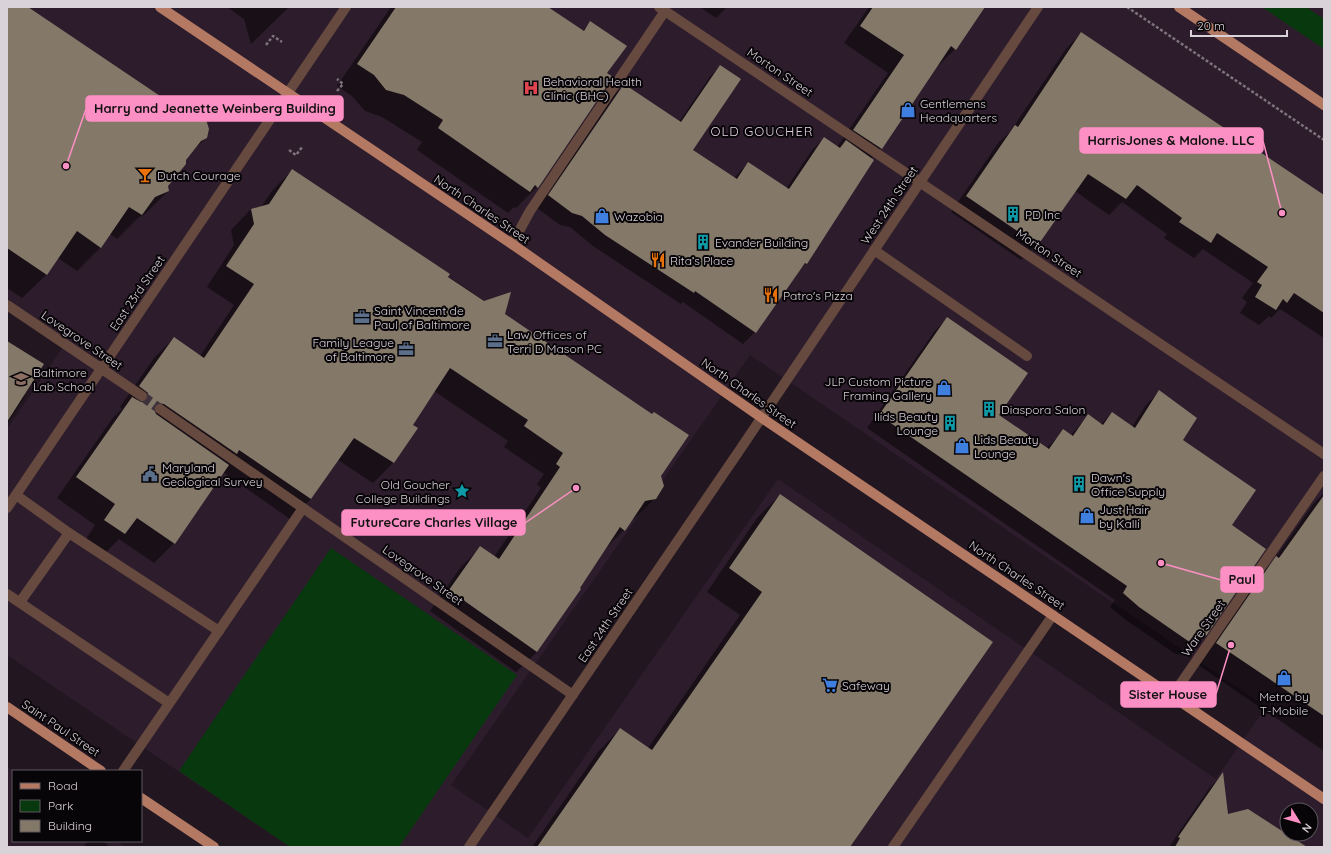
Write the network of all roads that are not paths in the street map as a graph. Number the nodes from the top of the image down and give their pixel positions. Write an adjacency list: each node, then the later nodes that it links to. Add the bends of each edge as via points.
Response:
1 (160, 7): 6 (main road, North Charles Street)
2 (346, 7): 6 (street, East 23rd Street)
3 (1038, 7): 8 (street, West 24th Street)
4 (1179, 7): 7 (main road)
5 (662, 9): 8 (street, Morton Street); 9 (street, via 530,211)
6 (287, 93): 9 (main road, North Charles Street); 13 (street, East 23rd Street)
7 (1324, 105)
8 (920, 181): 10 (street, West 24th Street); 17 (street, Morton Street)
9 (512, 244): 16 (main road, North Charles Street)
10 (874, 250): 12 (street); 16 (street, West 24th Street)
11 (7, 306): 13 (street, Lovegrove Street)
12 (1027, 356)
13 (102, 368): 14 (street, Lovegrove Street); 19 (street, East 23rd Street)
14 (142, 396)
15 (160, 409): 21 (street, Lovegrove Street)
16 (762, 418): 25 (main road, North Charles Street); 27 (street, East 24th Street)
17 (1324, 454)
18 (1324, 476): 28 (street, Ware Street)
19 (16, 495): 20 (street, East 23rd Street); 22 (street)
20 (7, 508)
21 (303, 508): 26 (street); 27 (street, Lovegrove Street)
22 (69, 533): 24 (street); 26 (street)
23 (7, 594): 24 (street)
24 (20, 602): 29 (street)
25 (1053, 615): 28 (main road, North Charles Street); 37 (street)
26 (219, 631): 29 (street)
27 (573, 695): 36 (street, East 24th Street)
28 (1172, 696): 34 (main road, North Charles Street)
29 (169, 703): 32 (street)
30 (7, 707): 31 (main road, Saint Paul Street)
31 (100, 770)
32 (124, 770)
33 (142, 799): 35 (main road)
34 (1324, 799)
35 (214, 847)
36 (469, 847)
37 (893, 847)

